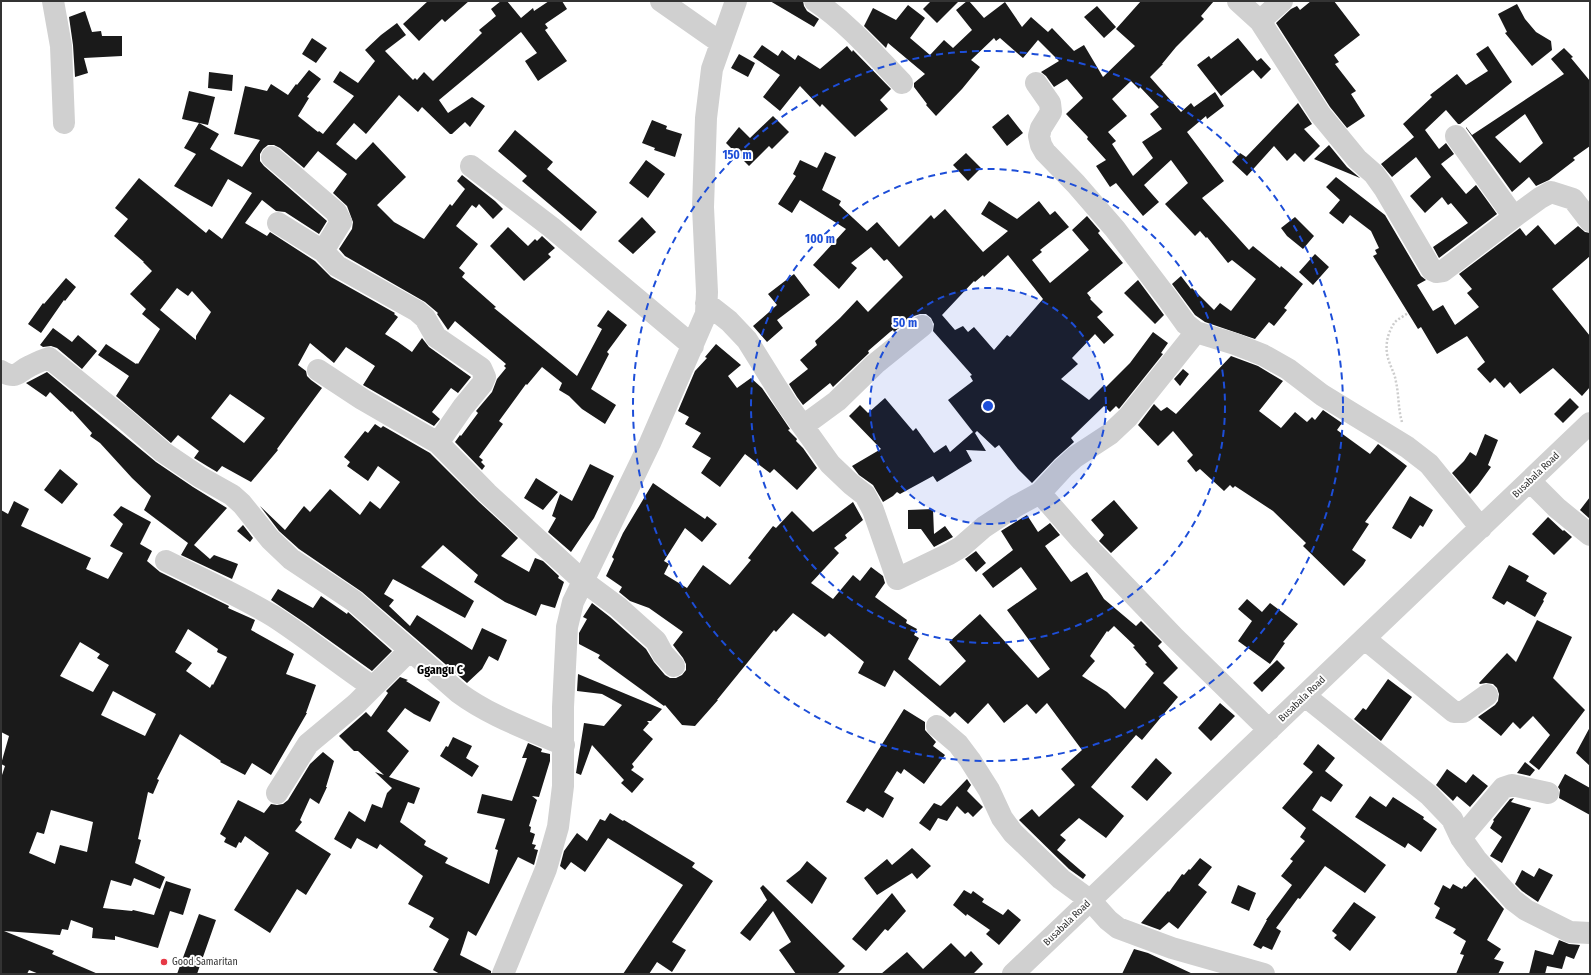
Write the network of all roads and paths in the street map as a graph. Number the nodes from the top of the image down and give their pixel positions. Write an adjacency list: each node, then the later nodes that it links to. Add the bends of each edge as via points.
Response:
1 (53, 1): 11 (street, via 61,46)
2 (661, 1): 8 (street)
3 (736, 1): 8 (street)
4 (814, 1): 9 (street, via 851,29)
5 (1238, 1): 7 (street)
6 (1282, 1): 7 (street)
7 (1260, 20): 15 (street, via 1320,114 1384,188 1432,270 1443,271)
8 (721, 43): 19 (street, via 712,69 706,118)
9 (902, 83)
10 (1036, 83): 22 (street, via 1050,104 1051,112 1041,128 1040,136 1045,152 1115,229 1186,324)
11 (64, 122)
12 (1456, 136): 15 (street)
13 (272, 157): 18 (street, via 340,217 341,222)
14 (471, 166): 23 (street, via 551,227)
15 (1514, 217): 16 (street, via 1551,192 1573,199)
16 (1590, 221)
17 (278, 223): 18 (street)
18 (323, 251): 29 (street, via 337,266 416,311 425,318 436,337 481,368 485,377 482,384)
19 (706, 303): 23 (street, via 706,314); 27 (street, via 729,321 747,340 786,404)
20 (1408, 313): 28 (path, via 1396,322 1387,338 1386,347 1397,384 1402,422 1402,431)
21 (922, 326): 27 (street, via 879,360 837,401)
22 (1196, 332): 28 (street, via 1263,355); 31 (street, via 1128,417 1110,434 1071,461)
23 (693, 346): 35 (street)
24 (318, 370): 29 (street)
25 (1, 371): 37 (street, via 10,376 17,375 29,366 49,358 163,452 237,499 270,539 291,559 354,601)
26 (1590, 424): 30 (street, Busabala Road)
27 (803, 426): 31 (street, via 830,464 869,501 897,579 961,547 984,527)
28 (1395, 440): 32 (street, via 1429,464)
29 (438, 443): 35 (street, via 487,493)
30 (1530, 481): 32 (street, Busabala Road); 33 (street, via 1557,508)
31 (1040, 493): 43 (street, via 1174,637)
32 (1481, 528): 36 (street, Busabala Road)
33 (1590, 535)
34 (166, 561): 39 (street, via 238,596 298,632)
35 (583, 581): 38 (street, via 618,607 656,641); 44 (street, via 573,602 567,627)
36 (1365, 639): 40 (street, via 1454,712 1463,712); 41 (street, Busabala Road)
37 (410, 650): 39 (street); 44 (street, via 475,704)
38 (674, 666)
39 (373, 687): 45 (street, via 308,744)
40 (1487, 695)
41 (1305, 696): 43 (street, Busabala Road); 47 (street, via 1429,796 1452,819)
42 (937, 726): 48 (street, via 958,744 970,760 1013,833 1061,879)
43 (1269, 730): 48 (street, Busabala Road)
44 (564, 745): 50 (street, via 558,827 546,869)
45 (277, 793)
46 (1548, 794): 47 (street, via 1508,785)
47 (1461, 838): 49 (street, via 1476,859 1513,900 1526,910 1570,932)
48 (1091, 901): 51 (street, Busabala Road); 52 (street, via 1108,920 1124,930 1172,948)
49 (1590, 933)
50 (503, 974)
51 (1013, 974)
52 (1264, 974)

